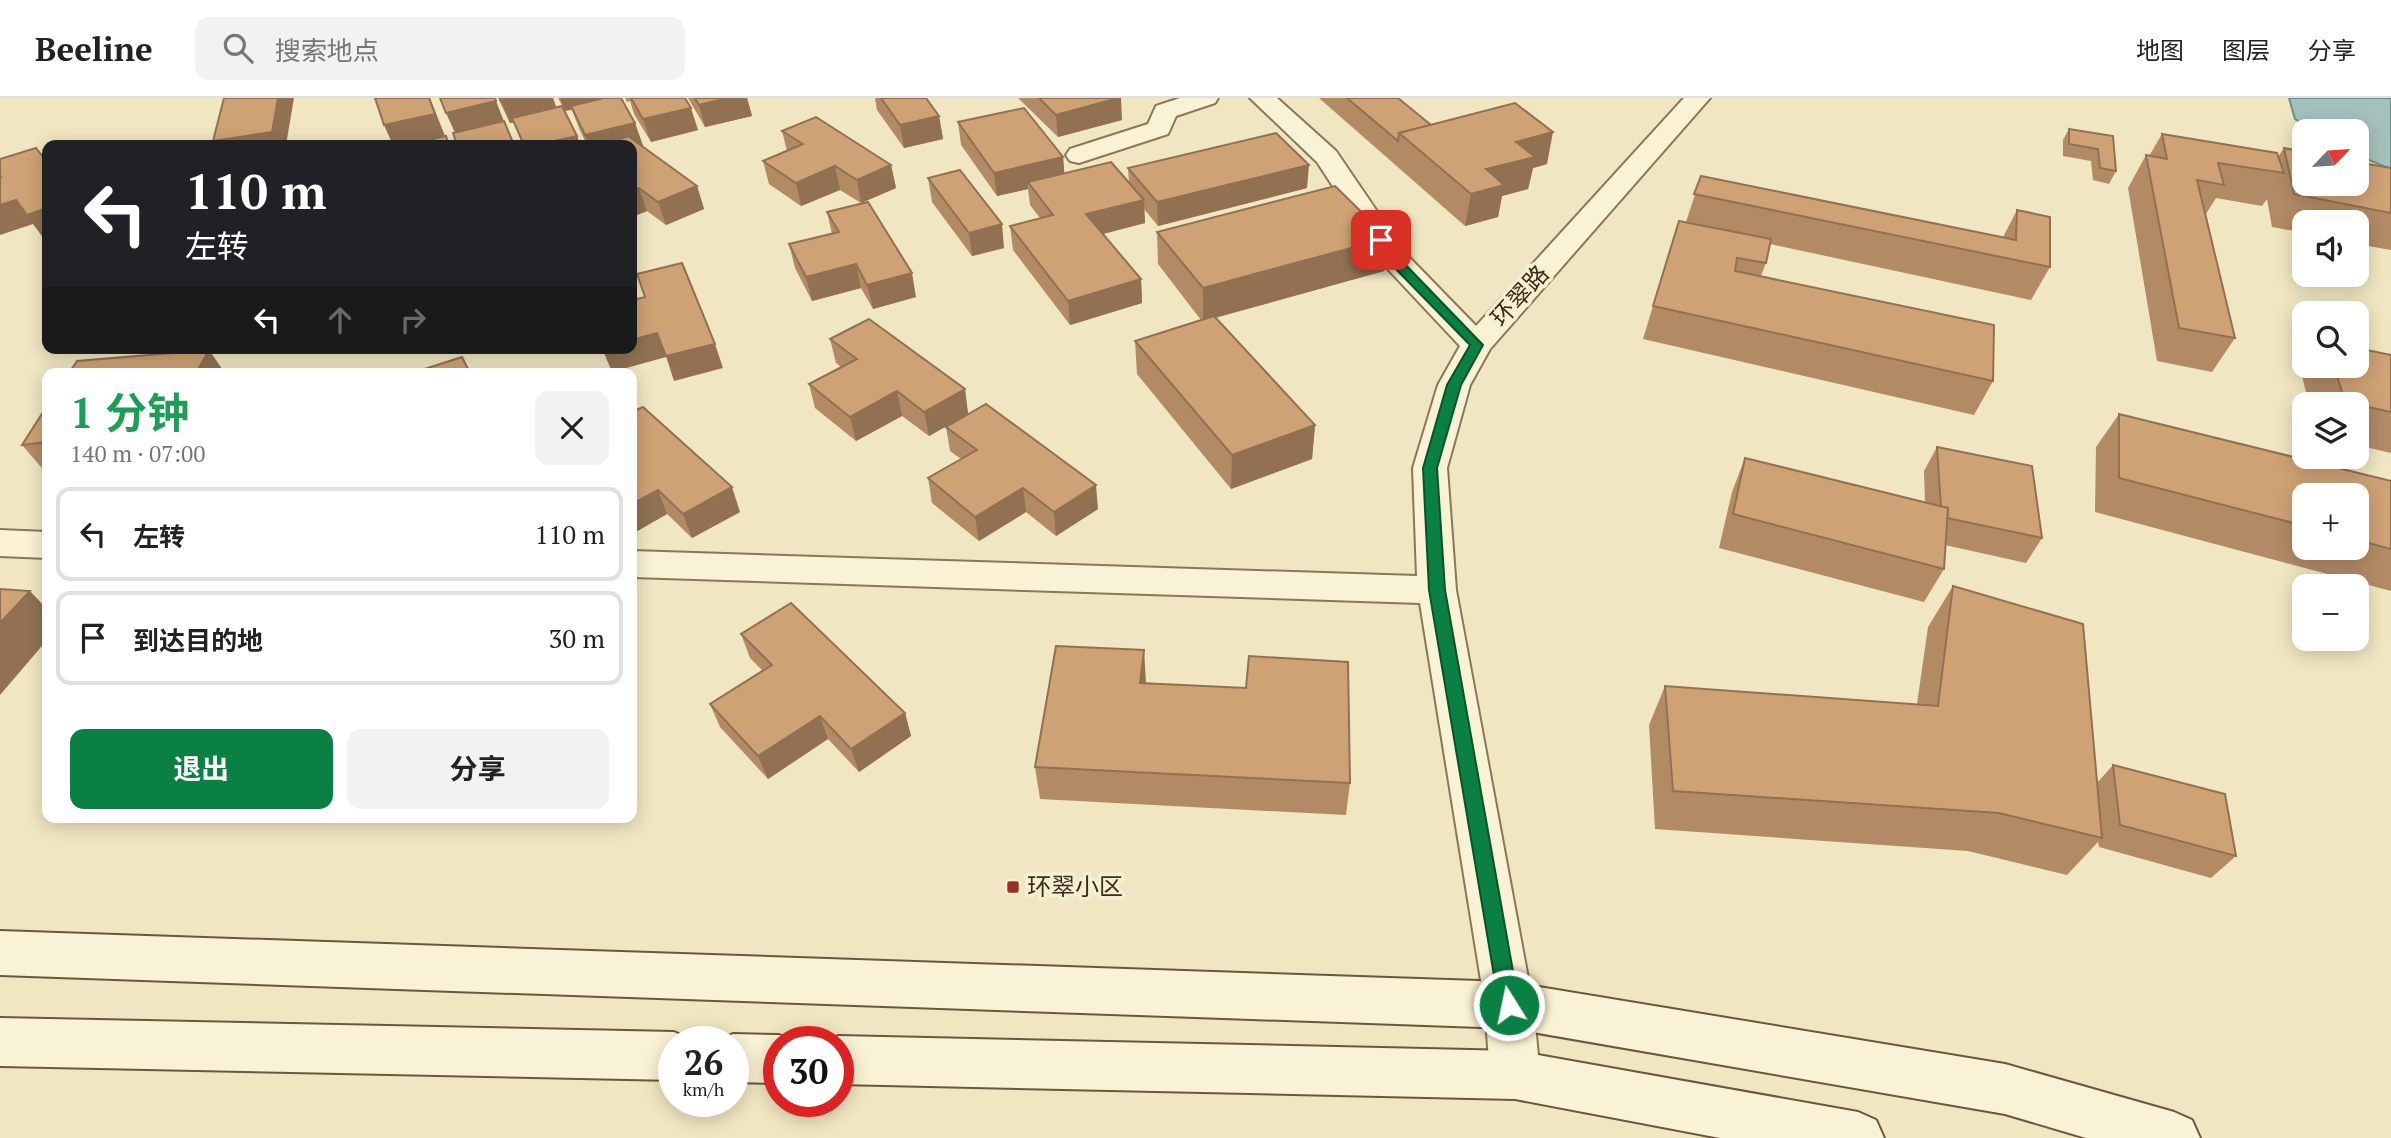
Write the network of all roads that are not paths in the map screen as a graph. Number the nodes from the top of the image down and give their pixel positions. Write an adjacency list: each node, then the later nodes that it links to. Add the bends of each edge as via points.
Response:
1 (1206, 98): 4 (street, via 1166,111 1159,129)
2 (1262, 98): 5 (street, via 1327,157 1395,260)
3 (1698, 98): 5 (street, 环翠路)
4 (1079, 155)
5 (1476, 345): 9 (street, 环翠路, via 1454,385 1430,468)
6 (0, 543): 7 (street)
7 (42, 545)
8 (637, 564): 9 (street)
9 (1437, 590): 11 (street, 环翠路)
10 (0, 953): 11 (street)
11 (1509, 1005): 15 (street, 环翠路); 17 (street, via 2005,1089)
12 (0, 1042): 13 (street)
13 (658, 1056)
14 (854, 1060): 15 (street)
15 (1515, 1075): 16 (street)
16 (1858, 1138)
17 (2174, 1138)

